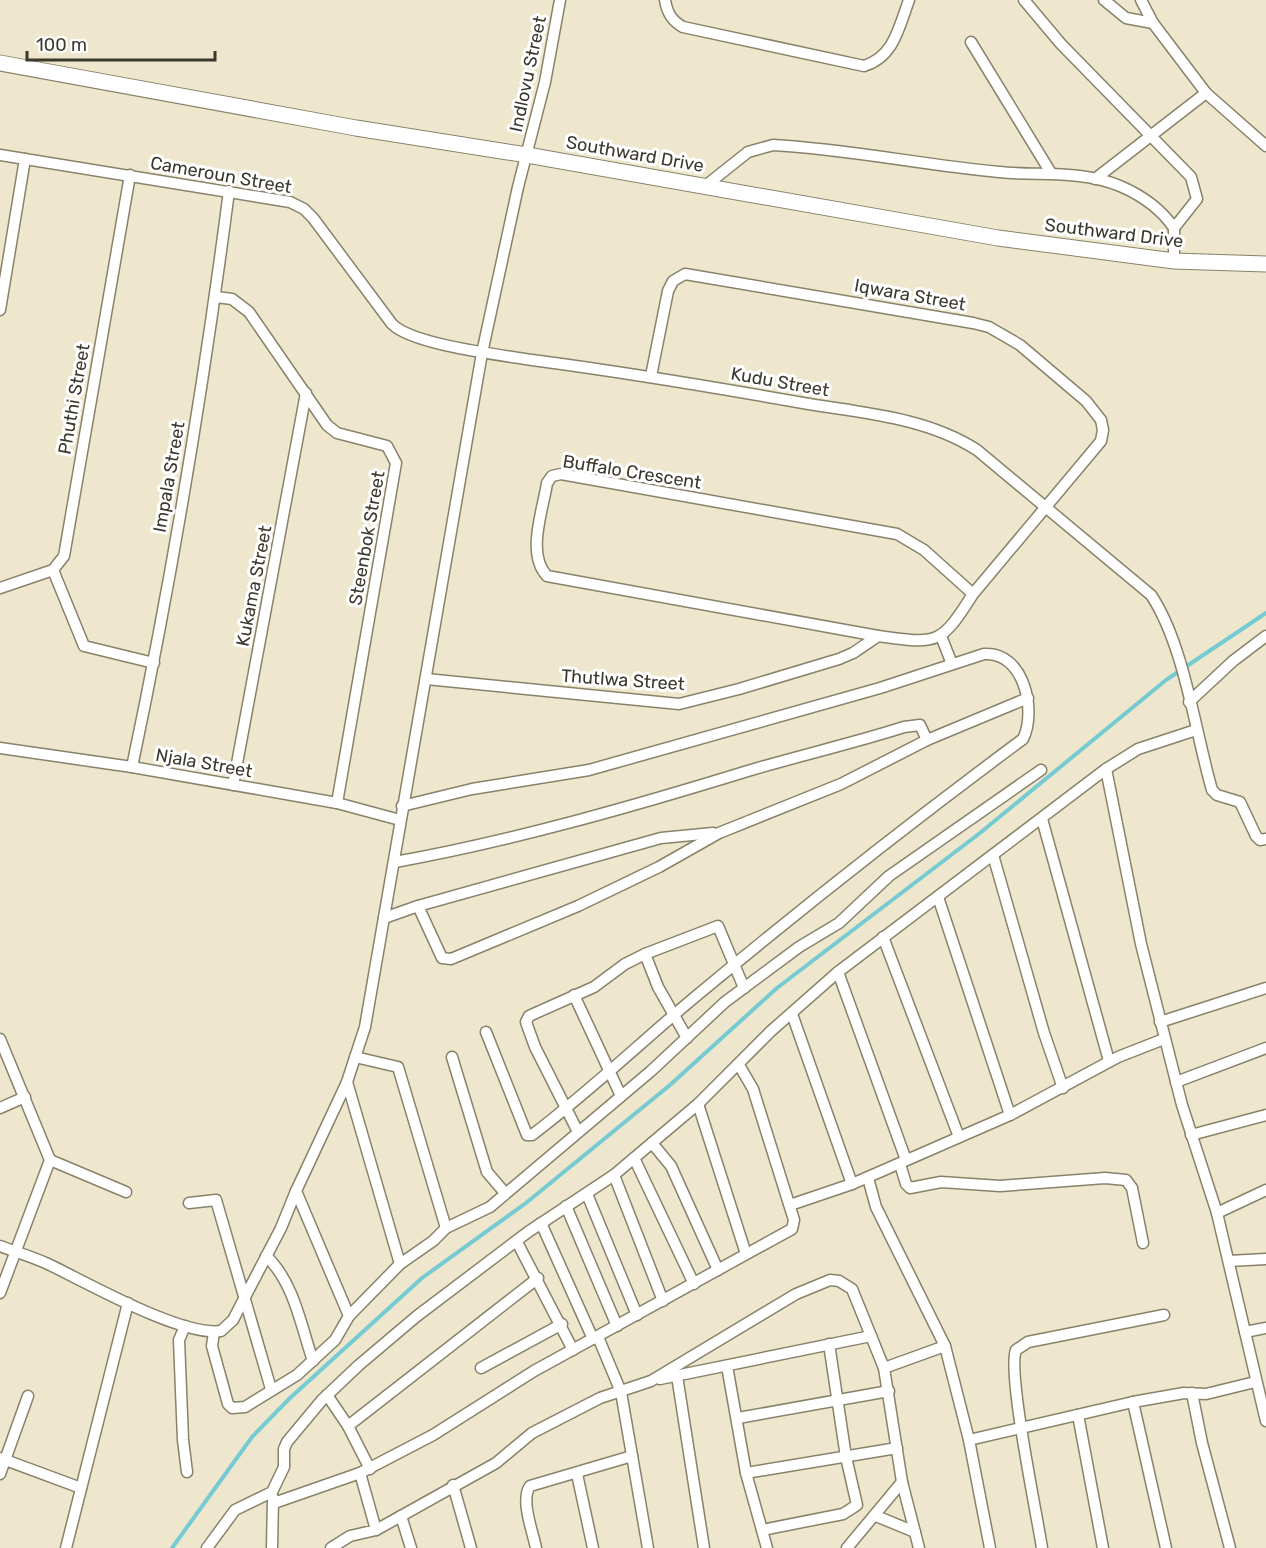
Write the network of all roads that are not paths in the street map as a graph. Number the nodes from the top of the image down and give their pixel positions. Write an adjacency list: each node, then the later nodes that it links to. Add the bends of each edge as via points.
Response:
1 (560, 0): 14 (street, Indlovu Street)
2 (665, 0): 3 (street, via 667,12 683,27 864,66 877,62 893,43)
3 (909, 0)
4 (1024, 0): 11 (street, via 1061,44)
5 (1104, 0): 7 (street, via 1126,18)
6 (1141, 0): 7 (street)
7 (1153, 23): 10 (street)
8 (972, 42): 16 (street)
9 (0, 63): 14 (main road, Southward Drive)
10 (1206, 93): 11 (street); 12 (street)
11 (1152, 134): 18 (street); 21 (street, via 1186,170 1197,192 1193,207)
12 (1266, 146)
13 (0, 155): 15 (street, Cameroun Street)
14 (527, 155): 19 (main road, Southward Drive); 26 (street, Indlovu Street)
15 (25, 159): 17 (street, Cameroun Street); 25 (street)
16 (1051, 173): 18 (street); 19 (street, via 1000,172 773,145 748,152)
17 (130, 175): 20 (street, Cameroun Street); 30 (street, Phuthi Street, via 64,556)
18 (1095, 179): 21 (street, via 1119,186 1148,202)
19 (704, 187): 22 (main road, Southward Drive, via 998,238)
20 (229, 191): 24 (street, Impala Street); 26 (street, Cameroun Street, via 290,202 304,209 399,331)
21 (1174, 228): 22 (street)
22 (1174, 261): 23 (main road, Southward Drive)
23 (1266, 264)
24 (216, 297): 28 (street, Steenbok Street, via 232,299 249,312); 36 (street, Impala Street)
25 (0, 310)
26 (482, 353): 27 (street, Kudu Street); 38 (street, Indlovu Street)
27 (651, 376): 29 (street, Kudu Street, via 934,428 977,450); 29 (street, Iqwara Street, via 668,291 673,281 685,274 989,327 1020,345 1086,401 1101,420 1104,430 1096,450)
28 (306, 393): 47 (street, Kukama Street); 48 (street, Steenbok Street, via 327,425 337,433 387,446 396,463)
29 (1047, 507): 32 (street); 40 (street, Kudu Street, via 1151,595 1161,609 1174,644)
30 (53, 570): 31 (street); 36 (street, via 84,646)
31 (0, 588)
32 (973, 594): 33 (street, Buffalo Crescent, via 924,550 897,534 561,474 549,478 536,561 547,576); 34 (street)
33 (878, 636): 34 (street, Buffalo Crescent, via 921,642); 38 (street, Thutlwa Street, via 839,659 679,704)
34 (941, 636): 37 (street)
35 (1266, 636): 40 (street)
36 (154, 663): 44 (street, Impala Street)
37 (952, 663): 39 (street, via 998,654 1010,663); 49 (street, via 880,688 589,770 472,789)
38 (426, 680): 49 (street, Indlovu Street)
39 (1028, 698): 42 (street); 61 (street, via 1028,730 1023,739 872,853)
40 (1189, 702): 41 (street, Kudu Street)
41 (1196, 730): 45 (street, via 1138,749); 53 (street, Kudu Street, via 1212,790 1240,802 1256,836)
42 (927, 740): 52 (street, via 841,784); 55 (street, via 920,725 904,727 671,796 468,849)
43 (1, 745): 44 (street, Njala Street)
44 (132, 767): 47 (street, Njala Street)
45 (1106, 769): 50 (street); 68 (street, via 1118,840)
46 (1041, 770): 63 (street, via 890,876 839,923)
47 (233, 785): 48 (street, Njala Street)
48 (337, 803): 51 (street, Njala Street)
49 (402, 806): 51 (street, Indlovu Street)
50 (1042, 819): 54 (street); 76 (street)
51 (400, 820): 55 (street, Indlovu Street)
52 (719, 833): 57 (street, via 662,838); 57 (street, via 615,890 448,960 442,958)
53 (1266, 839)
54 (993, 855): 56 (street); 81 (street)
55 (395, 862): 58 (street, Indlovu Street)
56 (938, 897): 59 (street); 87 (street)
57 (418, 906): 58 (street)
58 (384, 918): 74 (street, Indlovu Street, via 365,1027)
59 (883, 937): 62 (street); 91 (street)
60 (645, 954): 61 (street, via 718,926); 65 (street, via 601,983); 67 (street)
61 (735, 964): 63 (street); 67 (street)
62 (838, 972): 66 (street); 95 (street)
63 (744, 987): 70 (street)
64 (1266, 988): 68 (street)
65 (574, 995): 78 (street); 86 (street, via 529,1016 526,1022)
66 (792, 1014): 77 (street); 98 (street)
67 (673, 1016): 70 (street); 78 (street)
68 (1160, 1022): 72 (street)
69 (486, 1032): 86 (street, via 527,1134 532,1135)
70 (687, 1038): 82 (street)
71 (0, 1039): 83 (street)
72 (1164, 1039): 76 (street); 80 (street)
73 (1266, 1048): 80 (street)
74 (355, 1057): 79 (street, Indlovu Street); 109 (street, via 398,1067)
75 (452, 1057): 102 (street, via 488,1172)
76 (1109, 1061): 81 (street)
77 (739, 1065): 84 (street); 105 (street, via 753,1089)
78 (609, 1070): 82 (street); 86 (street)
79 (347, 1082): 100 (street, Indlovu Street); 118 (street)
80 (1176, 1082): 90 (street)
81 (1063, 1088): 87 (street)
82 (621, 1096): 89 (street)
83 (25, 1097): 85 (street); 94 (street)
84 (698, 1104): 92 (street); 114 (street)
85 (0, 1108)
86 (567, 1109): 89 (street)
87 (1010, 1115): 91 (street)
88 (1266, 1115): 90 (street)
89 (578, 1132): 102 (street)
90 (1191, 1135): 107 (street)
91 (959, 1137): 95 (street)
92 (652, 1143): 93 (street); 119 (street, via 671,1166)
93 (634, 1158): 96 (street); 121 (street)
94 (50, 1160): 101 (street); 113 (street)
95 (903, 1162): 97 (street); 111 (street, via 910,1188 941,1182 1000,1186 1126,1180 1132,1188)
96 (614, 1175): 103 (street); 125 (street)
97 (868, 1178): 98 (street); 138 (street, via 876,1207)
98 (852, 1184): 105 (street)
99 (1266, 1190): 107 (street)
100 (296, 1191): 115 (street, Indlovu Street); 128 (street)
101 (126, 1192)
102 (505, 1193): 109 (street, via 490,1207)
103 (587, 1194): 106 (street); 126 (street)
104 (189, 1203): 123 (street, via 216,1200)
105 (790, 1205): 114 (street, via 792,1229)
106 (566, 1206): 108 (street); 131 (street)
107 (1217, 1214): 117 (street)
108 (541, 1223): 110 (street); 136 (street)
109 (446, 1228): 118 (street)
110 (517, 1242): 120 (street); 151 (street, via 417,1316)
111 (1143, 1244)
112 (0, 1246): 113 (street)
113 (16, 1252): 122 (street); 124 (street)
114 (746, 1254): 119 (street)
115 (266, 1256): 123 (street, Indlovu Street); 140 (street, via 277,1266 287,1285)
116 (1266, 1259): 117 (street)
117 (1229, 1261): 134 (street)
118 (400, 1264): 128 (street)
119 (718, 1270): 121 (street)
120 (538, 1278): 129 (street); 158 (street)
121 (694, 1284): 125 (street)
122 (0, 1293)
123 (245, 1297): 133 (street, Indlovu Street, via 227,1326); 147 (street)
124 (123, 1301): 130 (street); 172 (street)
125 (663, 1301): 126 (street)
126 (637, 1315): 131 (street)
127 (1164, 1315): 159 (street, via 1021,1346 1014,1362)
128 (349, 1316): 140 (street, via 335,1340)
129 (562, 1324): 139 (street); 142 (street)
130 (185, 1326): 133 (street); 166 (street, via 179,1340)
131 (617, 1326): 136 (street)
132 (1266, 1328): 134 (street)
133 (214, 1332): 147 (street, via 212,1346 230,1406 244,1407)
134 (1245, 1332): 146 (street)
135 (871, 1336): 137 (street); 143 (street); 145 (street, via 849,1287 839,1281 823,1281)
136 (596, 1338): 139 (street); 149 (street)
137 (829, 1344): 141 (street); 153 (street)
138 (945, 1346): 143 (street); 160 (street)
139 (573, 1350): 165 (street, via 433,1435)
140 (313, 1361): 147 (street)
141 (727, 1365): 144 (street); 156 (street)
142 (481, 1368)
143 (884, 1368): 148 (street)
144 (677, 1376): 145 (street); 191 (street)
145 (651, 1381): 149 (street)
146 (1255, 1382): 150 (street, via 1213,1393); 157 (street)
147 (272, 1389)
148 (889, 1391): 153 (street); 161 (street)
149 (621, 1392): 162 (street); 171 (street, via 594,1401 532,1433 496,1463)
150 (1192, 1393): 154 (street); 199 (street)
151 (327, 1395): 158 (street); 173 (street, via 285,1445 284,1467)
152 (28, 1396): 164 (street)
153 (837, 1401): 156 (street); 163 (street)
154 (1133, 1402): 155 (street); 198 (street)
155 (1078, 1414): 159 (street); 197 (street)
156 (738, 1418): 167 (street)
157 (1266, 1421)
158 (348, 1426): 165 (street)
159 (1022, 1427): 160 (street); 196 (street)
160 (969, 1440): 195 (street)
161 (897, 1448): 163 (street); 170 (street)
162 (632, 1456): 169 (street); 190 (street)
163 (846, 1457): 167 (street); 178 (street, via 858,1501 853,1510)
164 (3, 1459): 168 (street); 172 (street)
165 (365, 1471): 174 (street); 177 (street)
166 (187, 1473)
167 (746, 1473): 178 (street)
168 (0, 1474)
169 (577, 1474): 188 (street, via 534,1485 527,1491); 189 (street)
170 (902, 1482): 176 (street); 179 (street)
171 (453, 1485): 175 (street); 187 (street)
172 (81, 1488): 181 (street)
173 (272, 1492): 174 (street); 182 (street, via 235,1510)
174 (274, 1503): 183 (street)
175 (401, 1516): 177 (street); 186 (street)
176 (876, 1516): 179 (street); 193 (street)
177 (376, 1530): 180 (street)
178 (762, 1530): 192 (street)
179 (915, 1532): 194 (street)
180 (350, 1536): 184 (street); 185 (street)
181 (66, 1548)
182 (207, 1548)
183 (272, 1548)
184 (331, 1548)
185 (353, 1548)
186 (411, 1548)
187 (471, 1548)
188 (536, 1548)
189 (593, 1548)
190 (648, 1548)
191 (704, 1548)
192 (767, 1548)
193 (847, 1548)
194 (919, 1548)
195 (990, 1548)
196 (1042, 1548)
197 (1103, 1548)
198 (1166, 1548)
199 (1230, 1548)

